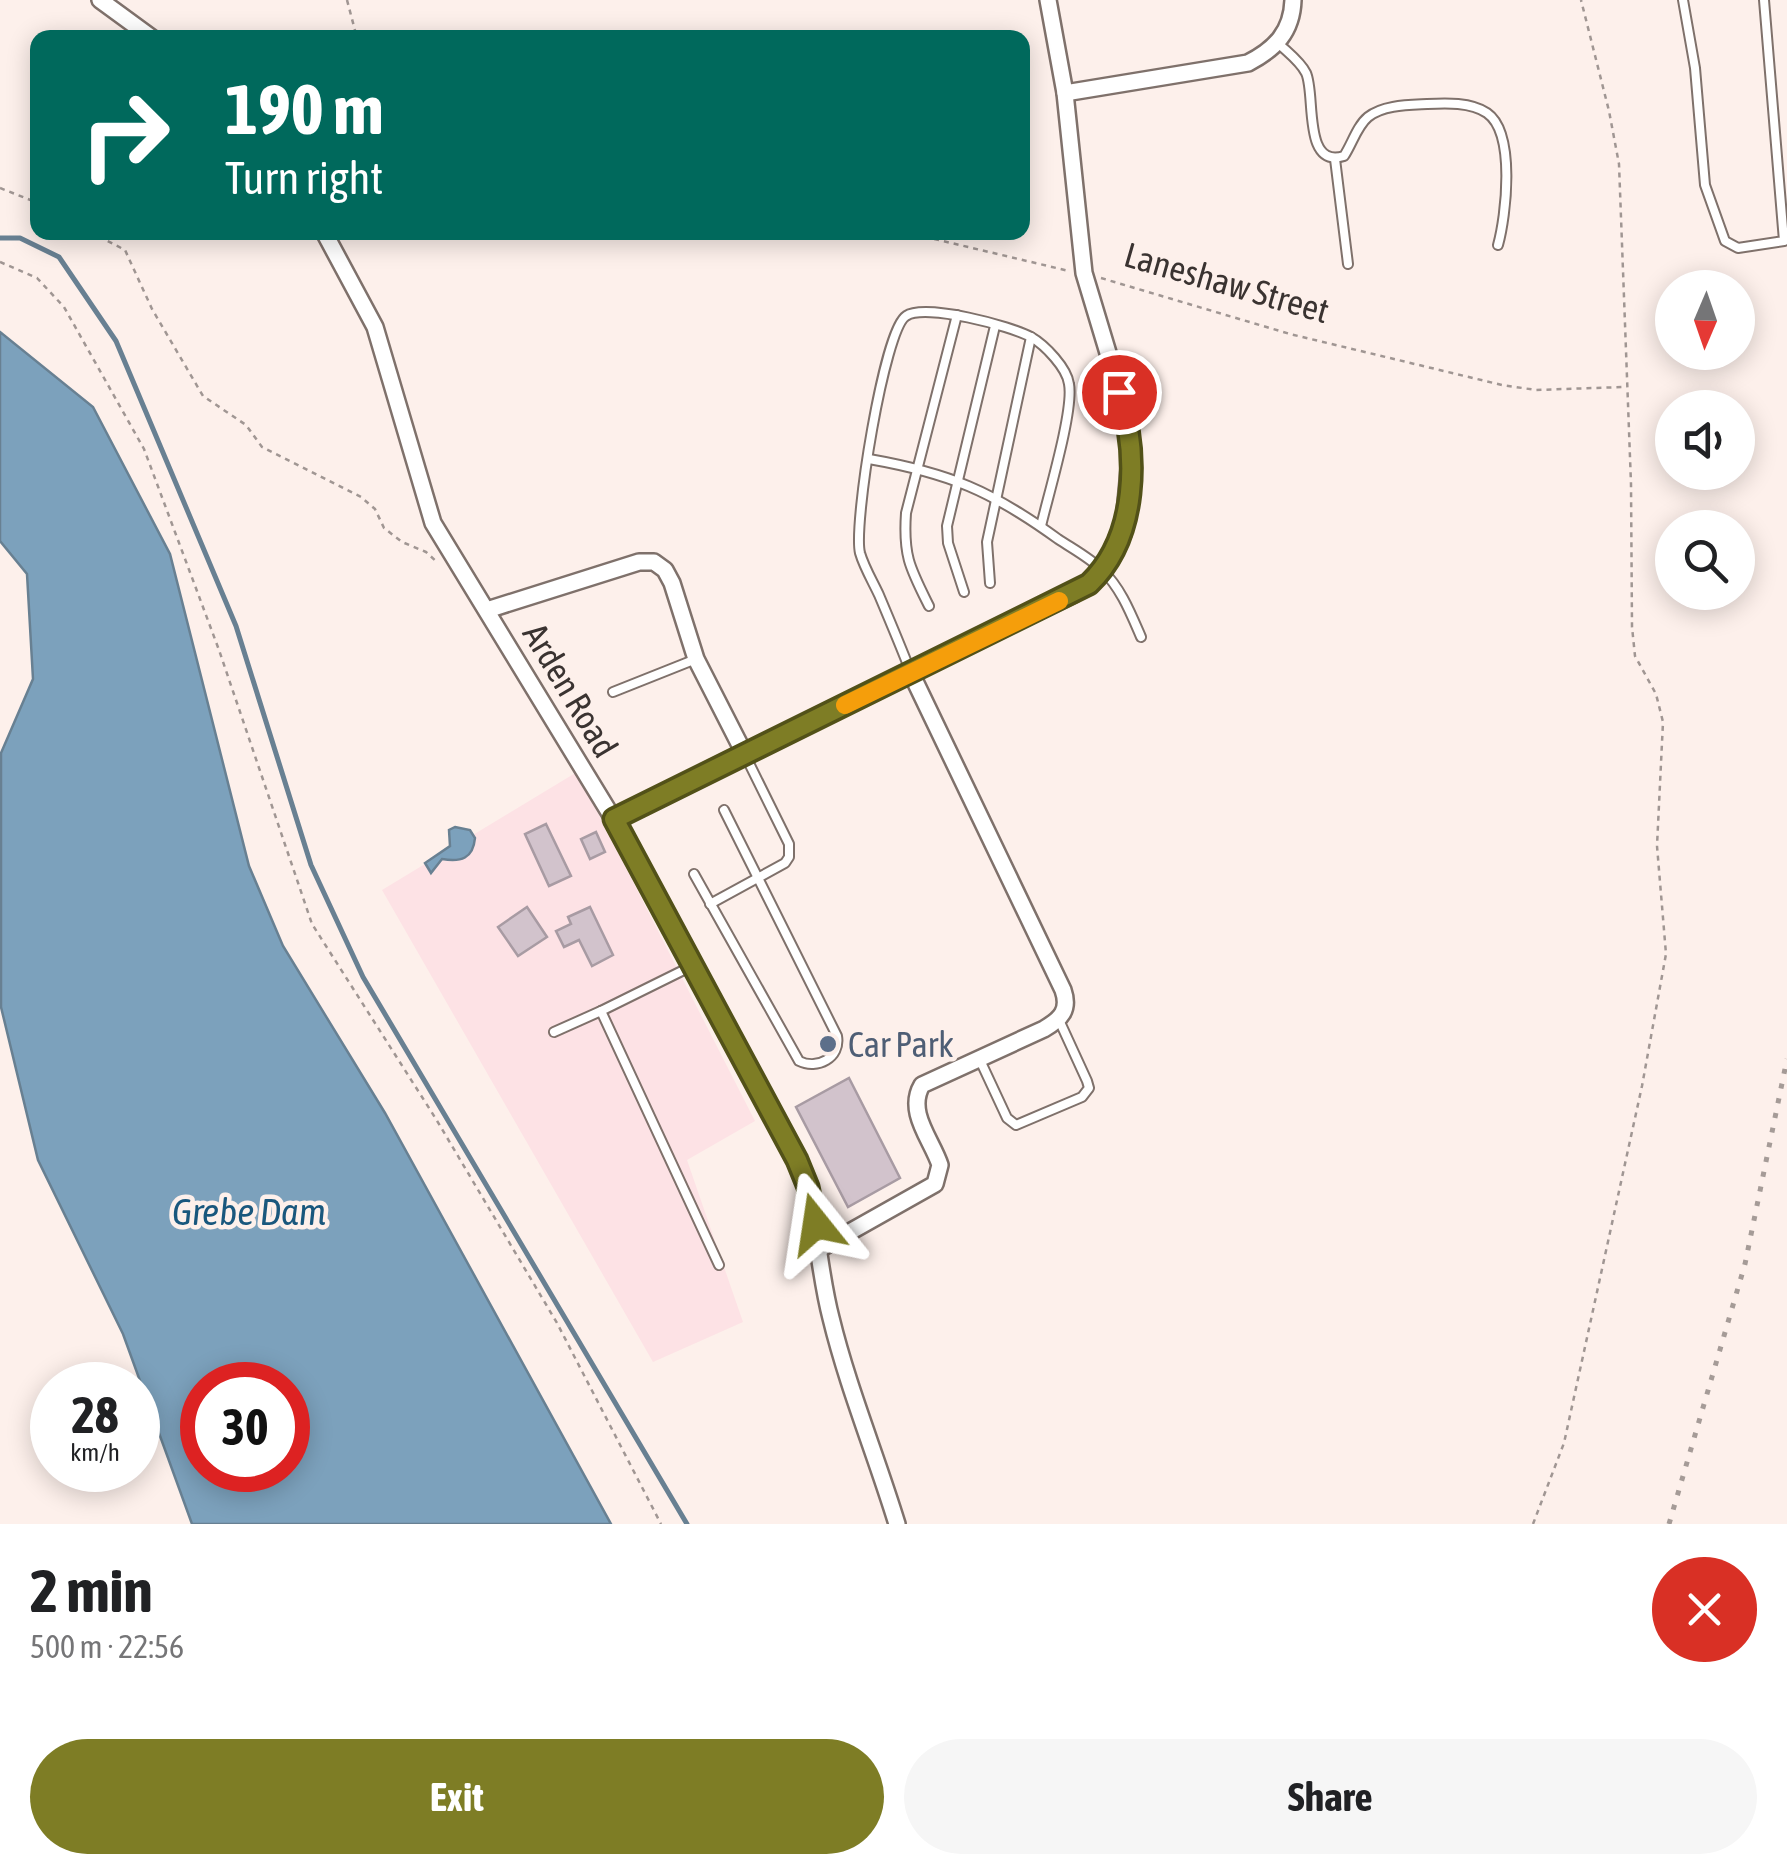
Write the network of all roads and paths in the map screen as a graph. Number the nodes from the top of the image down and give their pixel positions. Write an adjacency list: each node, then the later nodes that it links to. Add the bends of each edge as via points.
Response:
1 (100, 0): 8 (street)
2 (347, 0): 9 (path)
3 (1048, 0): 11 (street, Laneshaw Street)
4 (1293, 0): 10 (street)
5 (1581, 0): 25 (path, via 1619,164)
6 (1683, 0): 7 (lane, via 1706,185 1724,241 1738,248 1784,241)
7 (1764, 0)
8 (141, 30)
9 (355, 30)
10 (1277, 43): 11 (street, via 1248,63); 12 (lane, via 1305,72 1318,148)
11 (1065, 94): 21 (street, Laneshaw Street)
12 (1335, 159): 18 (lane, via 1380,110 1440,104 1484,110 1500,132 1507,190); 20 (lane)
13 (0, 188): 14 (path)
14 (30, 200)
15 (105, 240): 31 (path, via 124,250 204,396 246,425 262,446 361,497 384,528)
16 (328, 240): 36 (street, Arden Road, via 376,327 434,523)
17 (940, 240): 21 (path)
18 (1498, 245)
19 (0, 262): 54 (path, via 37,278 64,307 144,449 312,924 557,1323)
20 (1348, 264)
21 (1084, 273): 25 (path, Laneshaw Street, via 1290,334 1502,385); 32 (street, via 1131,450 1123,534)
22 (957, 315): 23 (lane); 26 (lane, via 916,311 898,323); 27 (lane)
23 (995, 326): 24 (lane); 28 (lane)
24 (1031, 337): 29 (lane); 30 (lane, via 1070,383)
25 (1626, 386): 56 (path, via 1635,656 1663,722 1657,846 1666,954 1564,1443)
26 (868, 459): 27 (lane); 39 (lane, via 860,552)
27 (918, 468): 28 (lane); 35 (lane, via 904,545)
28 (958, 479): 29 (lane); 34 (lane, via 947,526)
29 (995, 498): 30 (lane); 33 (lane, via 986,542)
30 (1041, 526): 32 (lane)
31 (438, 564)
32 (1103, 571): 37 (lane); 39 (street, via 1074,594)
33 (990, 583)
34 (964, 592)
35 (929, 606)
36 (486, 610): 38 (street, via 654,562 672,583); 43 (street, Arden Road)
37 (1142, 637)
38 (696, 660): 40 (lane); 41 (street)
39 (912, 673): 41 (street); 49 (street, via 1063,990)
40 (612, 692)
41 (744, 753): 43 (lane); 45 (lane, via 791,850 785,863)
42 (724, 810): 45 (lane)
43 (614, 819): 47 (street, Arden Road)
44 (694, 874): 46 (lane)
45 (759, 877): 46 (lane); 46 (lane, via 837,1036 837,1050 827,1060 799,1062)
46 (710, 904)
47 (694, 965): 48 (lane); 52 (street, Arden Road, via 797,1160 816,1224)
48 (601, 1011): 50 (lane); 53 (lane)
49 (1059, 1020): 51 (street); 51 (lane, via 1088,1082 1082,1097 1016,1125 1006,1118)
50 (554, 1032)
51 (979, 1058): 52 (street, via 930,1079 918,1093 918,1114 940,1165 935,1184)
52 (816, 1251): 55 (street, Arden Road)
53 (719, 1265)
54 (661, 1524)
55 (896, 1524)
56 (1532, 1524)

